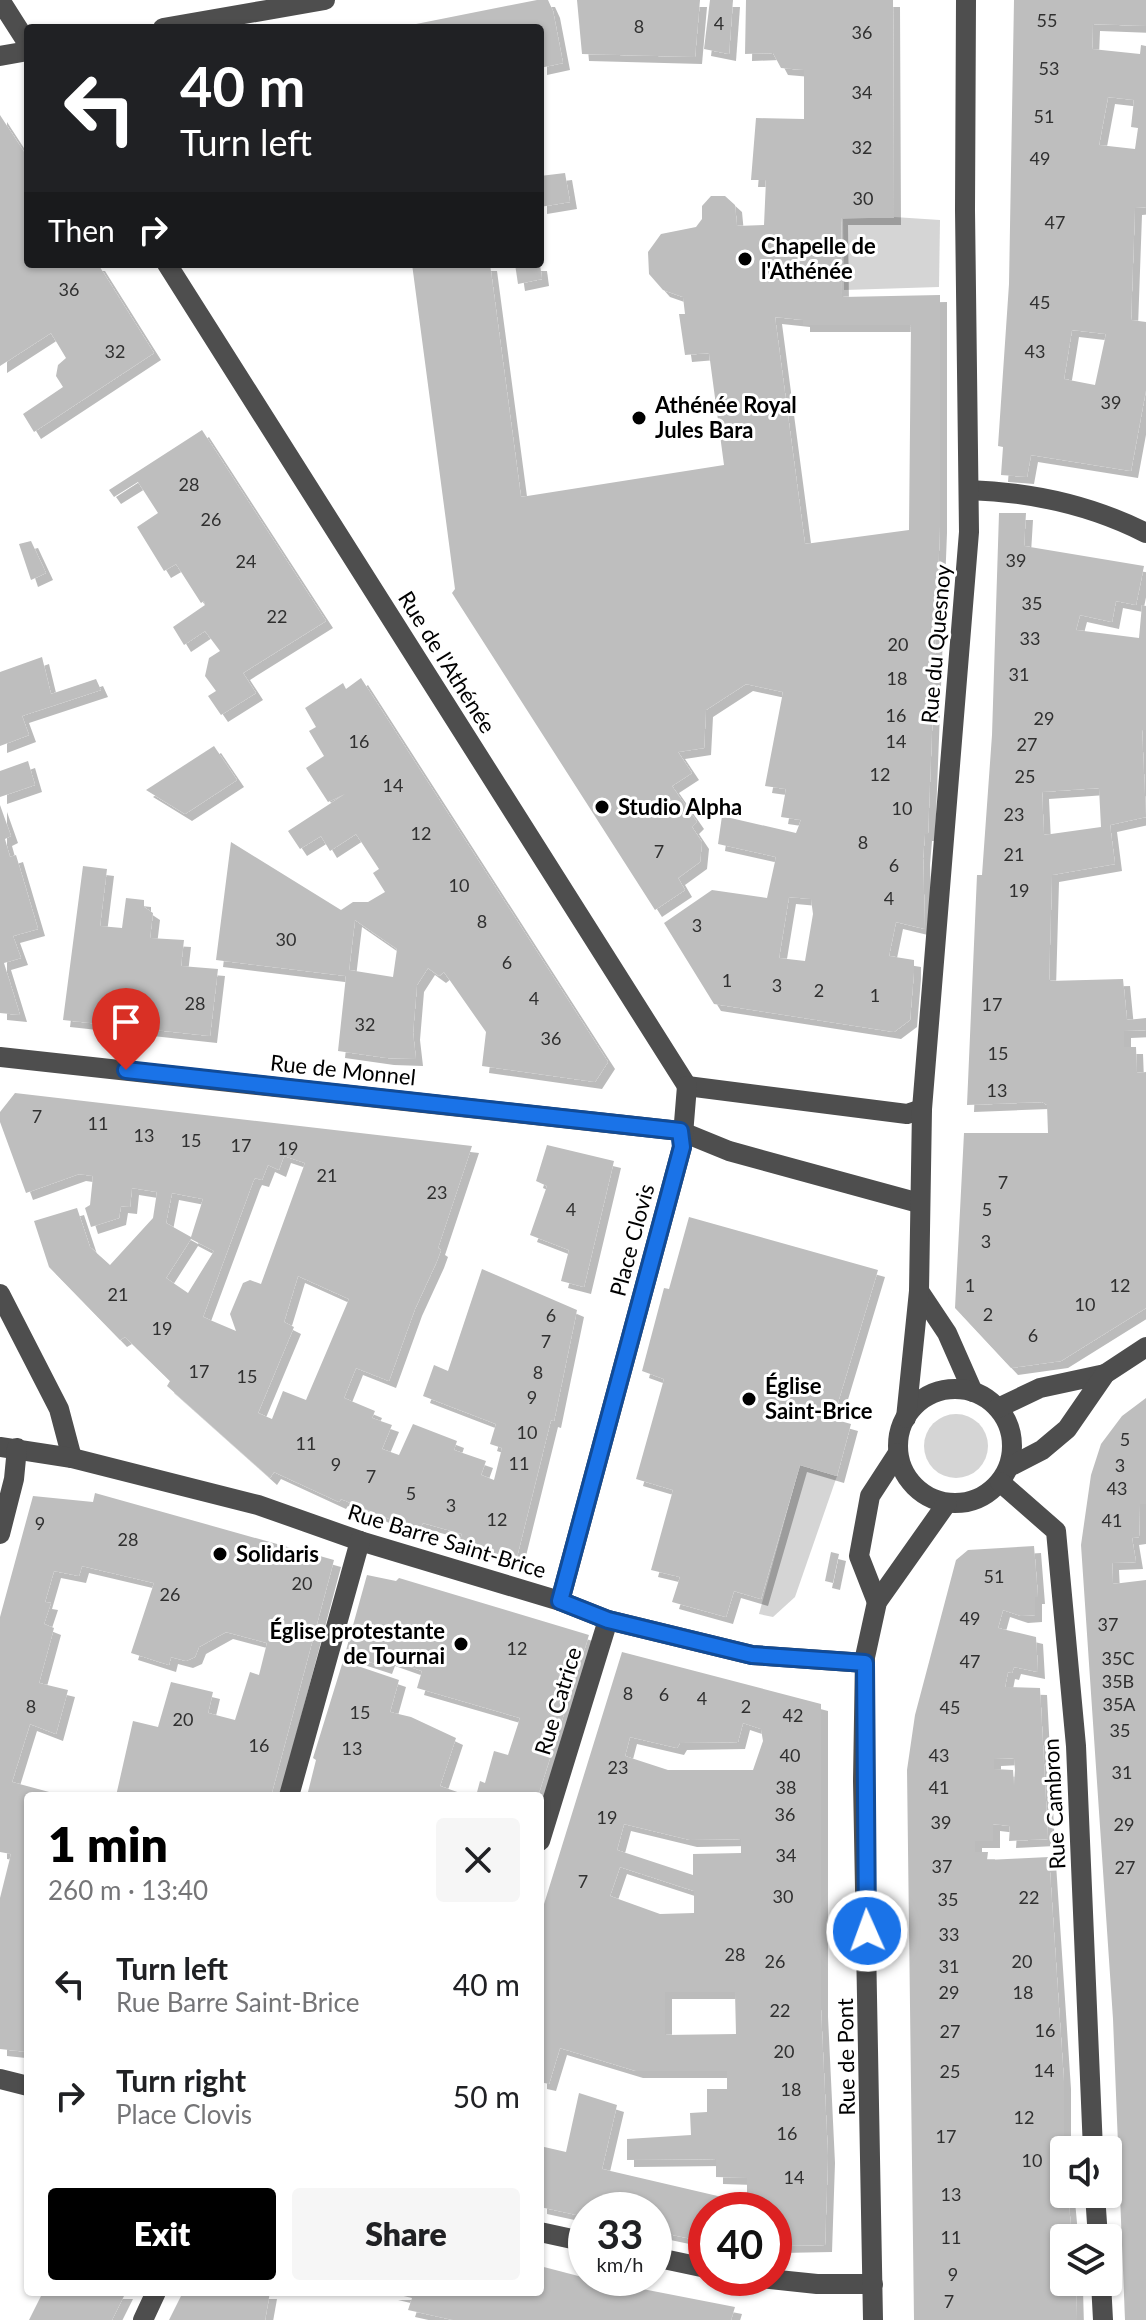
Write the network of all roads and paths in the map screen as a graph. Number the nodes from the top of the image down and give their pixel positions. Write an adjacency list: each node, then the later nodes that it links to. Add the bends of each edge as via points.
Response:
1 (0, 0): 5 (street)
2 (325, 0): 4 (street)
3 (966, 0): 9 (street, Rue du Quesnoy)
4 (186, 24)
5 (24, 38)
6 (24, 52): 7 (street)
7 (0, 56)
8 (170, 268): 12 (street, Rue de l'Athénée)
9 (969, 490): 10 (street, via 1006,491 1105,512); 13 (street, Rue du Quesnoy)
10 (1146, 533)
11 (0, 1057): 14 (street, Rue de Monnel)
12 (687, 1086): 13 (street, via 907,1114); 14 (street, Place Clovis)
13 (922, 1109): 15 (street, Rue du Quesnoy)
14 (680, 1131): 15 (street, via 729,1151); 30 (street, Place Clovis, via 682,1147)
15 (919, 1203): 16 (street, Rue du Quesnoy)
16 (919, 1291): 20 (street, via 947,1333); 22 (street, Rue du Quesnoy)
17 (0, 1294): 25 (street, via 59,1409)
18 (1146, 1347): 19 (street)
19 (1105, 1374): 21 (street, via 1040,1388); 26 (street, via 1067,1429)
20 (973, 1392): 21 (street); 22 (street, via 947,1389 923,1399)
21 (998, 1408): 26 (street, via 1013,1441)
22 (906, 1418): 24 (street)
23 (8, 1448): 25 (street, Rue Barre Saint-Brice); 28 (street, via 14,1479)
24 (898, 1453): 27 (street, via 906,1476 922,1493); 31 (street, via 870,1496 859,1556)
25 (72, 1458): 29 (street, Rue Barre Saint-Brice, via 258,1505)
26 (1005, 1474): 27 (street, via 986,1495); 38 (street, Rue Cambron, via 1056,1531 1076,1746)
27 (947, 1503): 31 (street, Rue de Pont)
28 (0, 1534)
29 (360, 1541): 30 (street, Rue Barre Saint-Brice); 34 (street)
30 (560, 1601): 32 (street, Rue Barre Saint-Brice)
31 (877, 1602): 33 (street, Rue de Pont)
32 (608, 1620): 33 (street, Rue Barre Saint-Brice, via 752,1655); 35 (street, Rue Catrice)
33 (865, 1663): 42 (street, Rue de Pont)
34 (290, 1792)
35 (544, 1828)
36 (0, 2079): 37 (street)
37 (24, 2085)
38 (1092, 2136)
39 (544, 2233): 40 (street)
40 (568, 2238)
41 (792, 2281): 42 (street)
42 (873, 2284): 46 (street, Rue de Pont)
43 (154, 2296): 45 (street)
44 (1102, 2296): 47 (street)
45 (143, 2320)
46 (873, 2320)
47 (1103, 2320)

